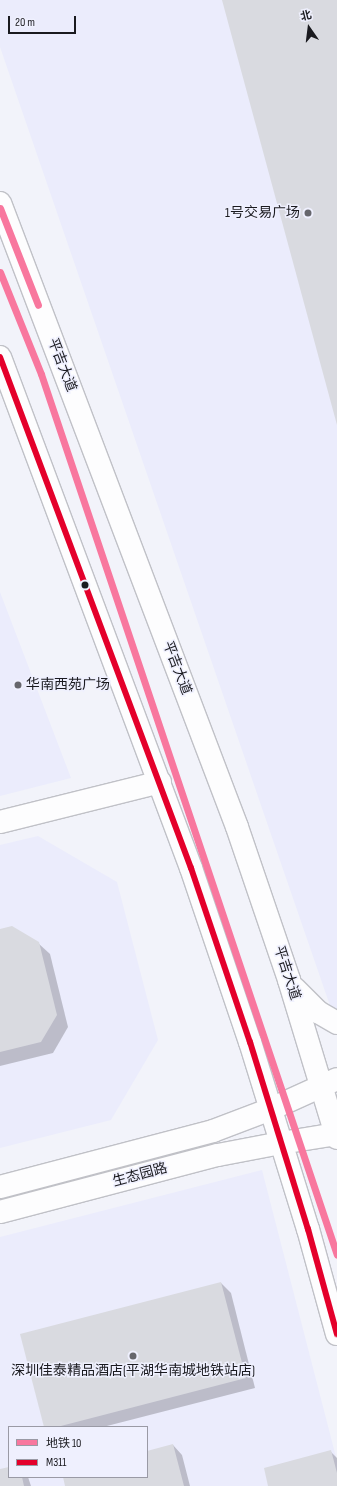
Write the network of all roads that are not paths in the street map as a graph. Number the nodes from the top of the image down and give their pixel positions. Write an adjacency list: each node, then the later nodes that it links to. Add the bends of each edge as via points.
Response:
1 (0, 203): 5 (main road, 平吉大道, via 237,827)
2 (0, 357): 3 (main road)
3 (160, 782): 4 (main road); 8 (main road)
4 (0, 822)
5 (289, 980): 6 (main road, via 318,1012); 7 (main road, 平吉大道)
6 (337, 1023)
7 (329, 1083): 8 (main road, 生态园路); 9 (main road, 平吉大道)
8 (271, 1109): 10 (main road); 11 (main road, 生态园路, via 213,1131)
9 (337, 1136): 10 (main road, 生态园路)
10 (281, 1143): 12 (main road, 生态园路, via 218,1155); 13 (main road)
11 (0, 1187)
12 (0, 1212)
13 (337, 1334)

